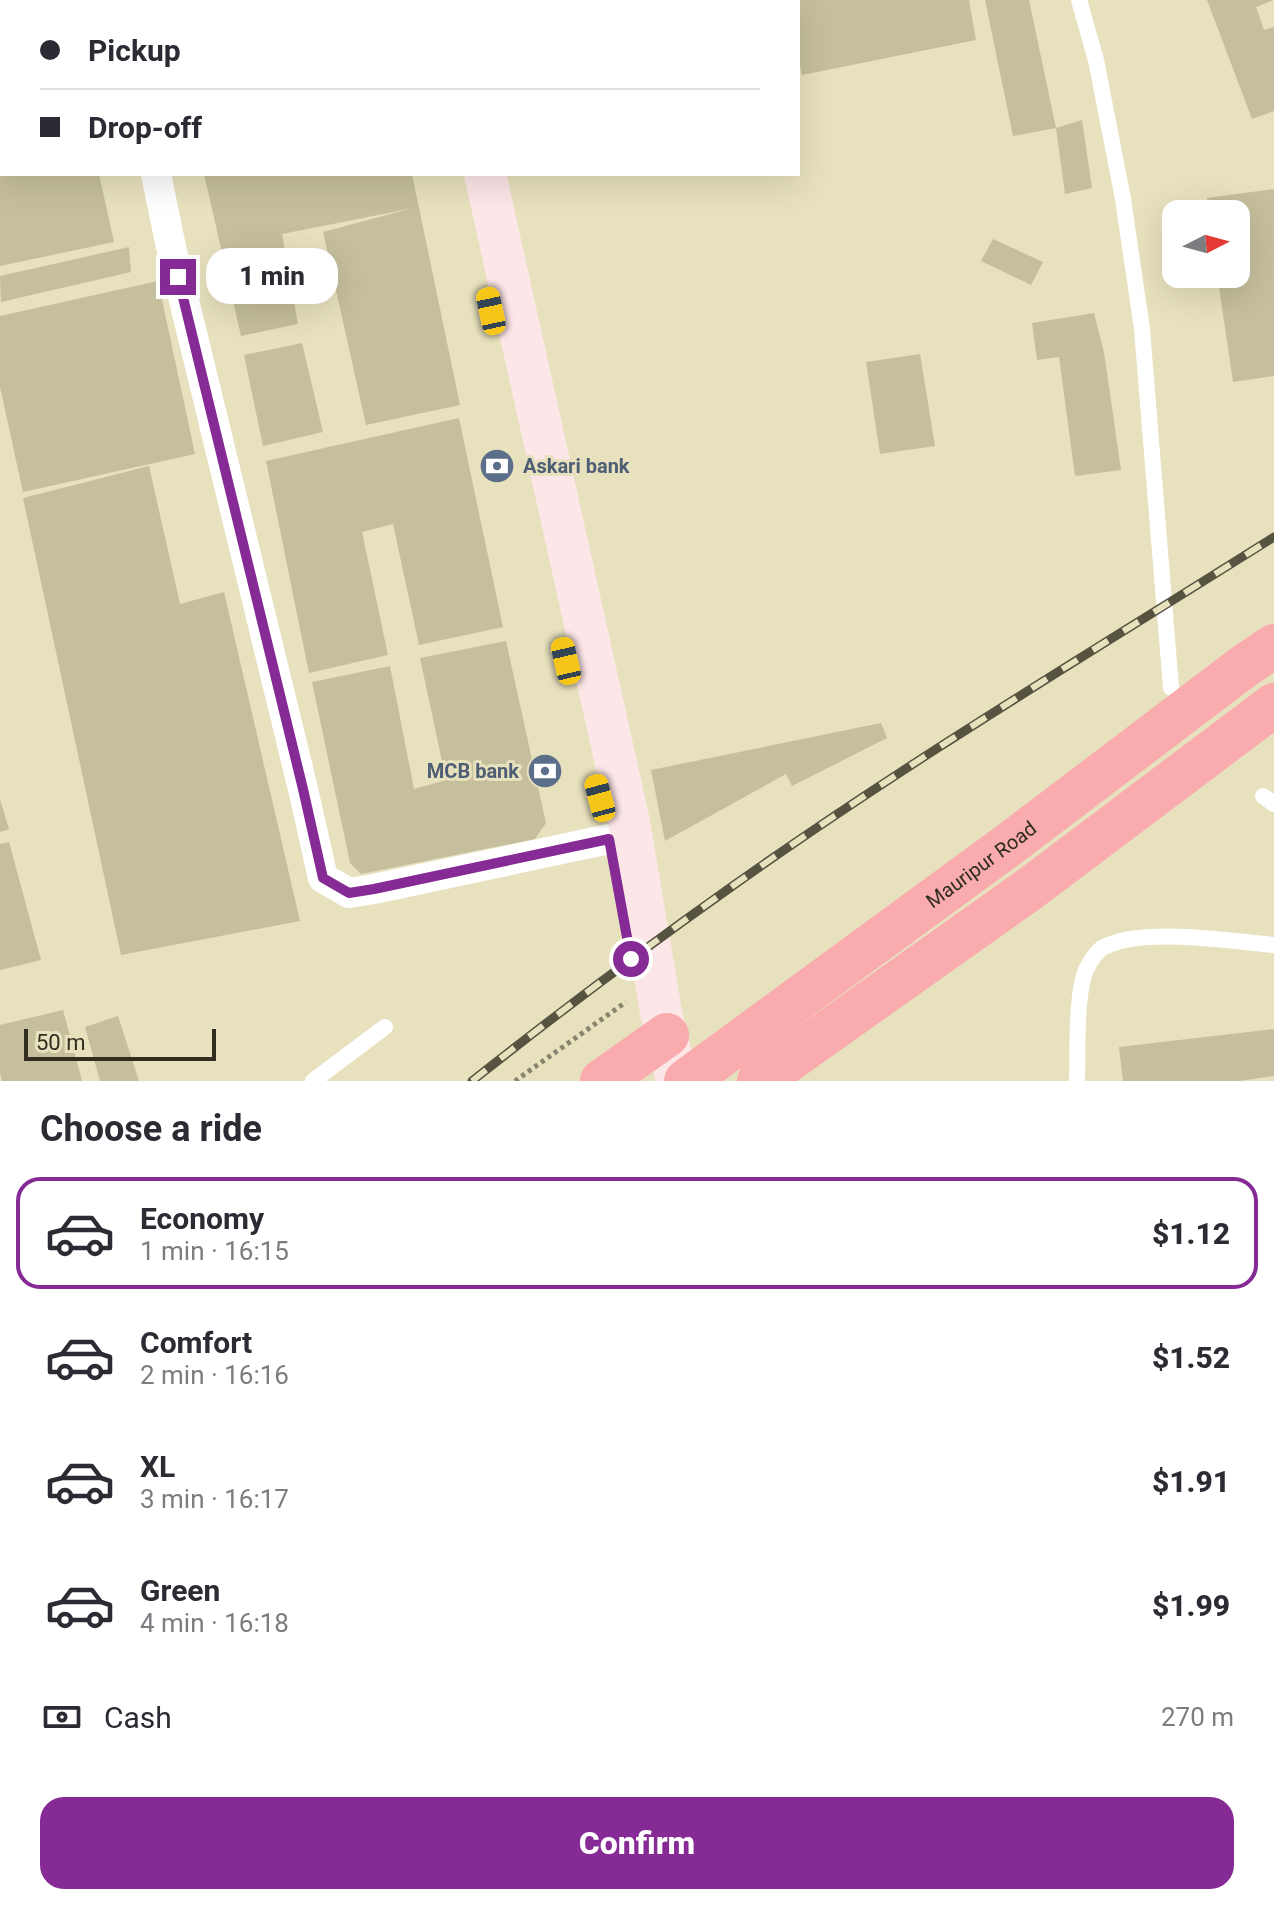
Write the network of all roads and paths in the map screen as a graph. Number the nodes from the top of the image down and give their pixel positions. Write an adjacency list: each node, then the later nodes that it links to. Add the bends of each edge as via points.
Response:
1 (1079, 0): 6 (lane, via 1123,199 1142,329)
2 (156, 176): 8 (street, via 323,878 349,893)
3 (462, 176): 8 (street)
4 (485, 176): 12 (street, via 629,822)
5 (1274, 646): 17 (highway, Mauripur Road)
6 (1171, 688)
7 (1274, 705): 18 (highway, via 1031,888)
8 (609, 839): 10 (street)
9 (1274, 945): 19 (lane, via 1170,936 1101,948 1086,968 1079,1006)
10 (637, 994): 12 (street); 14 (path)
11 (385, 1027): 13 (lane)
12 (656, 1055): 15 (highway); 16 (street)
13 (313, 1081)
14 (515, 1081)
15 (602, 1081)
16 (677, 1081)
17 (686, 1081)
18 (759, 1081)
19 (1077, 1081)

